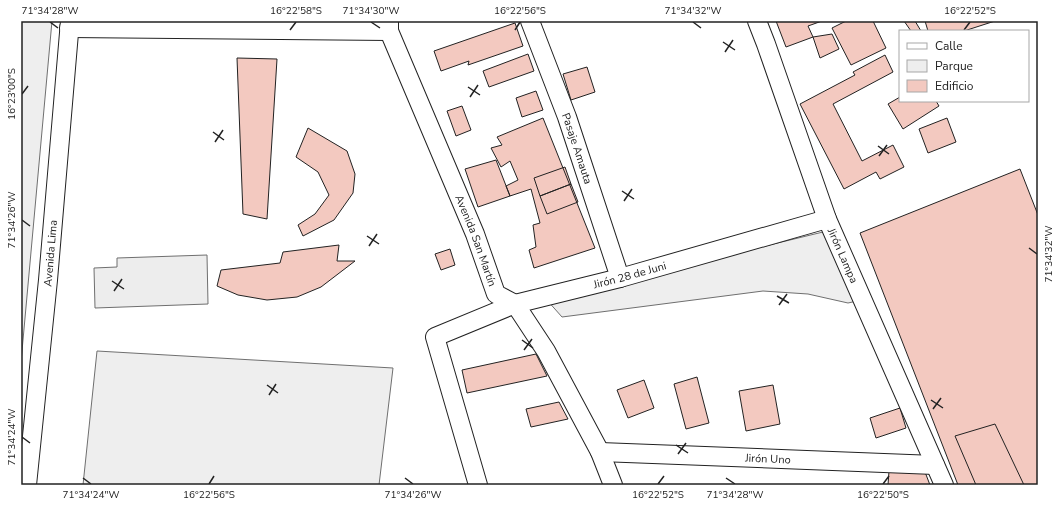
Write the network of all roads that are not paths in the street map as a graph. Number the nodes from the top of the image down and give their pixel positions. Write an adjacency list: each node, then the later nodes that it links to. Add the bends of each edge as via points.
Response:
1 (530, 21): 6 (street, Pasaje Amauta, via 567,117)
2 (757, 21): 5 (street, Jirón Lampa)
3 (70, 25): 4 (street); 10 (street, Avenida Lima)
4 (389, 26): 7 (street, Avenida San Martín, via 475,234 496,294)
5 (827, 219): 6 (street, Jirón 28 de Juni); 9 (street, Jirón Lampa)
6 (620, 278): 7 (street, Jirón 28 de Juni)
7 (515, 304): 8 (street, Avenida San Martín, via 546,351); 11 (street, Jirón 28 de Juni, via 435,337)
8 (600, 452): 9 (street, Jirón Uno); 12 (street, Avenida San Martín)
9 (935, 465): 13 (street, Jirón Lampa)
10 (27, 485)
11 (478, 485)
12 (613, 485)
13 (944, 485)

